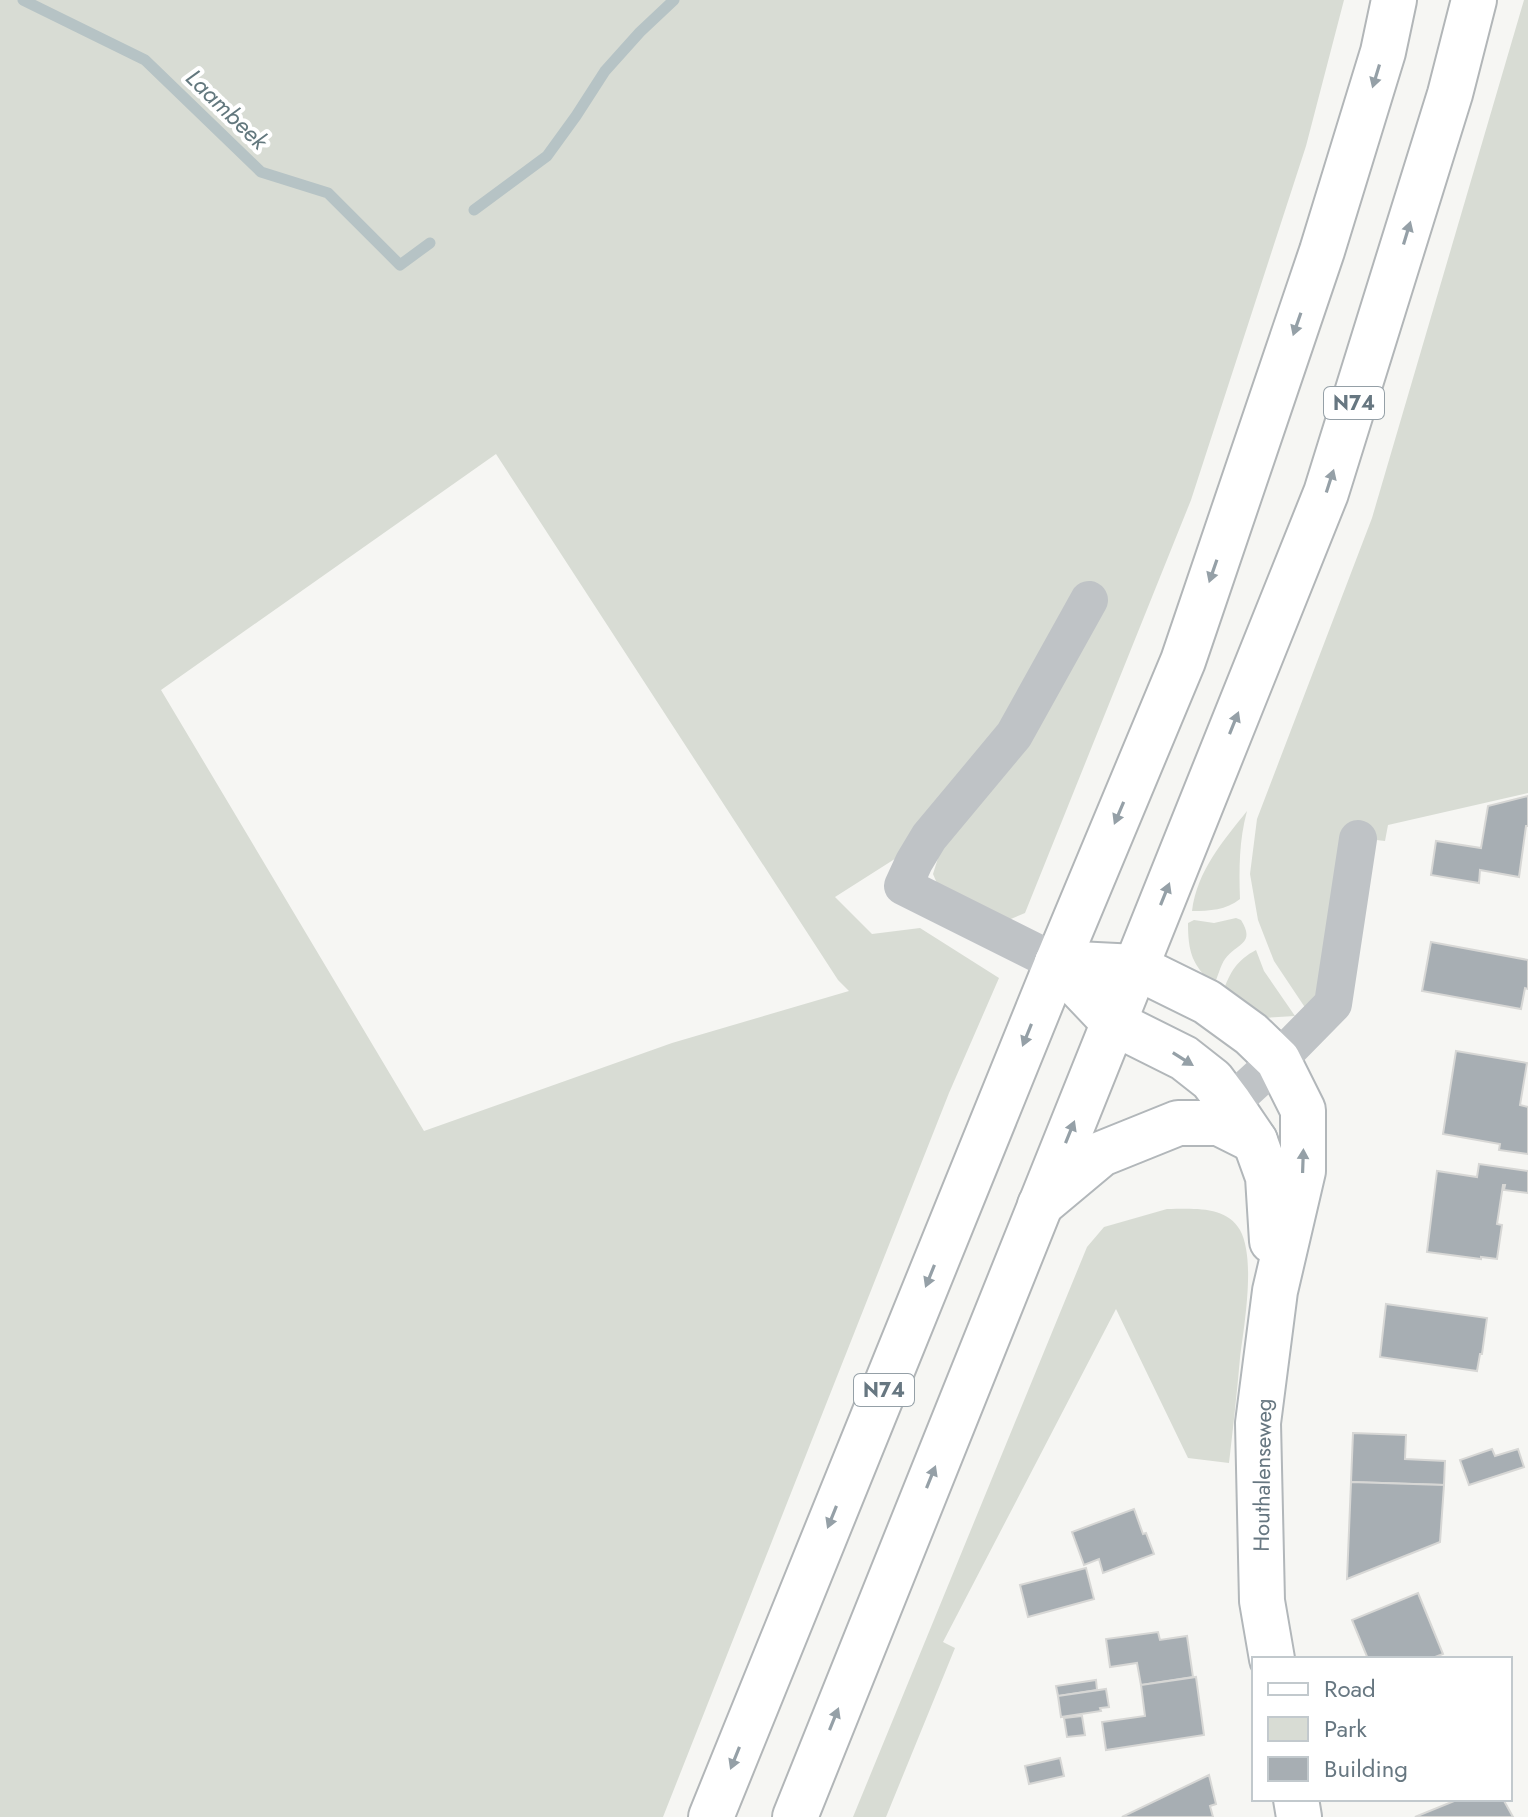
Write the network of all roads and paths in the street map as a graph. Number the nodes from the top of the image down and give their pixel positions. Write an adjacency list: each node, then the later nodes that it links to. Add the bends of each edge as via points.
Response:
1 (1394, 0): 5 (main road, N74, one-way to 5, via 1322,251 1183,661)
2 (1474, 0): 6 (main road, N74, one-way to 2, via 1326,493 1450,94)
3 (1089, 600): 5 (street, via 1014,735 929,837 903,886)
4 (1358, 839): 8 (street, via 1333,1004)
5 (1057, 963): 6 (main road, Houthalenseweg); 7 (main road, Houthalenseweg); 14 (main road, N74, one-way to 14)
6 (1136, 967): 7 (main road, N74); 8 (main road, Houthalenseweg, via 1207,1002)
7 (1114, 1023): 9 (main road, Houthalenseweg, one-way to 9, via 1184,1058 1212,1080); 11 (main road, N74, one-way to 7)
8 (1278, 1060): 9 (street); 12 (main road, Houthalenseweg, one-way to 8, via 1303,1171 1303,1110)
9 (1230, 1104): 10 (main road, Houthalenseweg)
10 (1255, 1141): 11 (main road, via 1219,1123 1178,1123 1101,1154); 12 (main road, Houthalenseweg, via 1268,1177)
11 (1040, 1205): 15 (main road, N74, one-way to 11)
12 (1275, 1291): 13 (main road, Houthalenseweg, via 1258,1423 1262,1601)
13 (1272, 1657)
14 (711, 1817)
15 (795, 1817)

